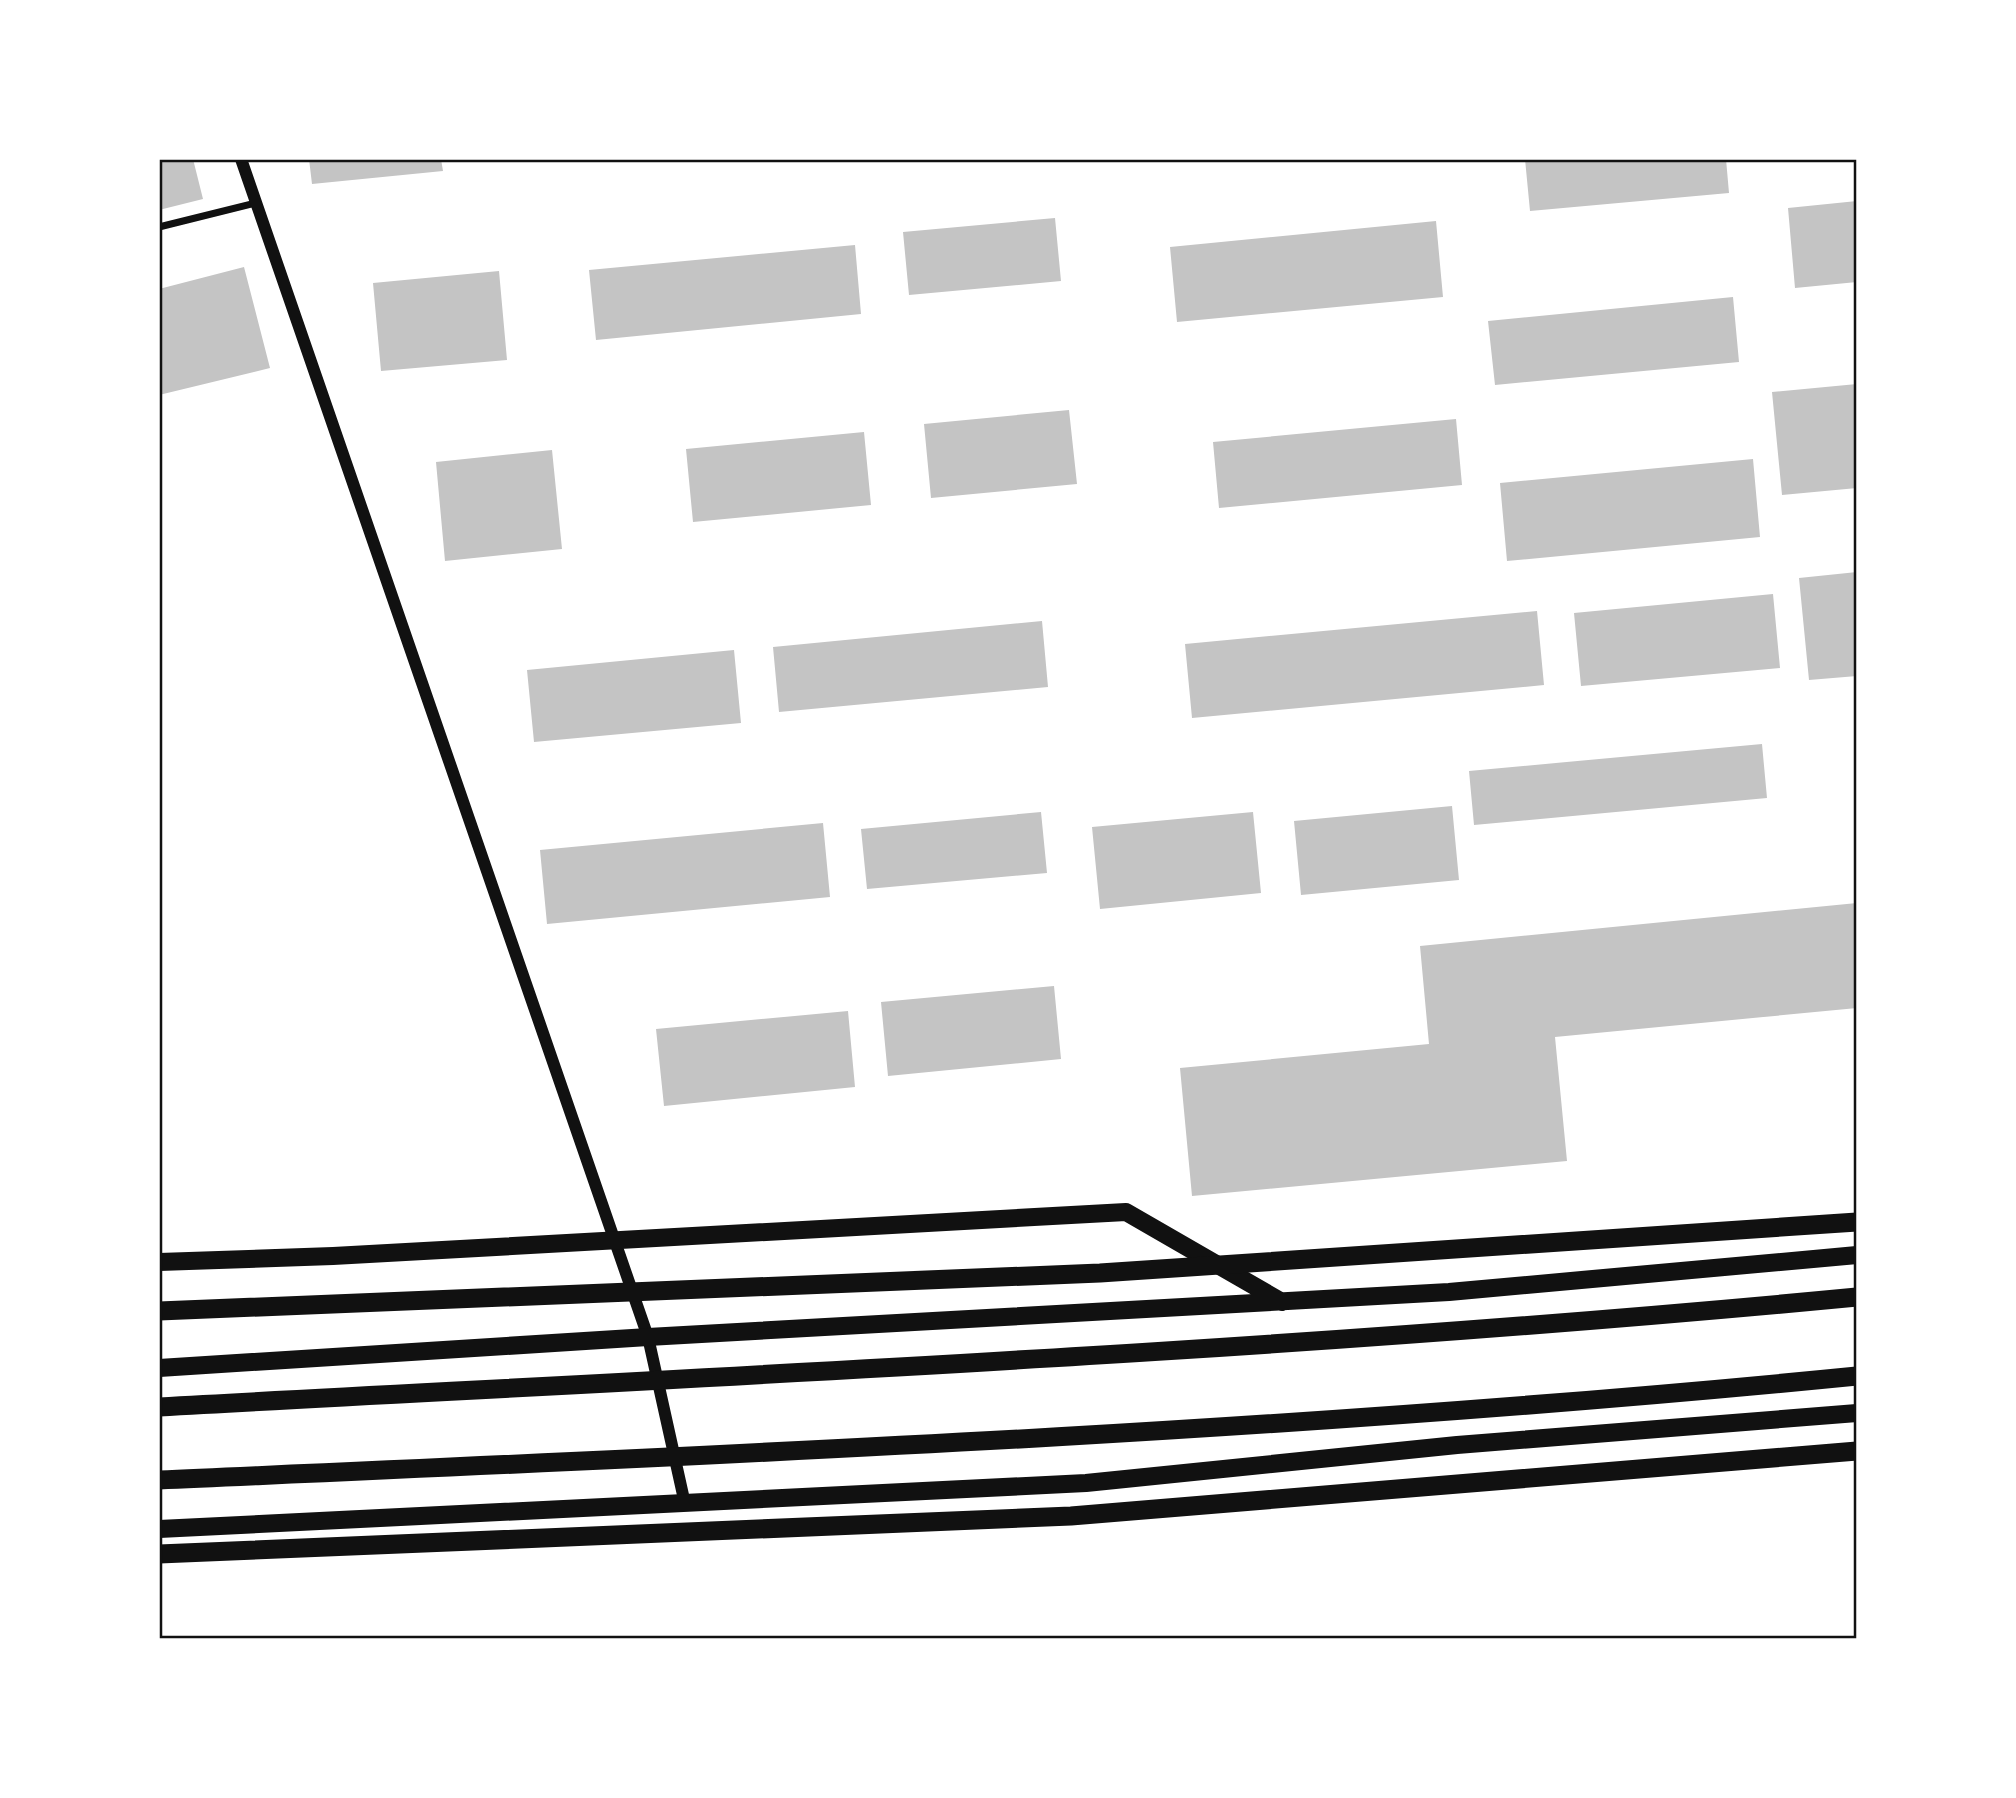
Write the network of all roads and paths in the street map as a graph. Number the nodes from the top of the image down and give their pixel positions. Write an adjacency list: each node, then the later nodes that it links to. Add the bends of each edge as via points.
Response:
1 (241, 159): 2 (street)
2 (256, 203): 3 (street); 5 (street)
3 (159, 227)
4 (1857, 1222): 10 (highway, via 1100,1273)
5 (613, 1240): 7 (main road); 9 (main road, via 1126,1212); 11 (street)
6 (1857, 1255): 9 (main road, via 1448,1292)
7 (159, 1262)
8 (1857, 1297): 14 (highway, via 1127,1354)
9 (1282, 1302): 11 (main road)
10 (159, 1311)
11 (648, 1337): 12 (main road); 18 (street)
12 (159, 1368)
13 (1857, 1376): 17 (highway, via 1117,1433)
14 (159, 1407)
15 (1857, 1413): 18 (main road, via 1457,1445 1086,1483)
16 (1857, 1451): 20 (highway, via 1071,1517)
17 (159, 1480)
18 (685, 1504): 19 (main road)
19 (159, 1530)
20 (159, 1554)

